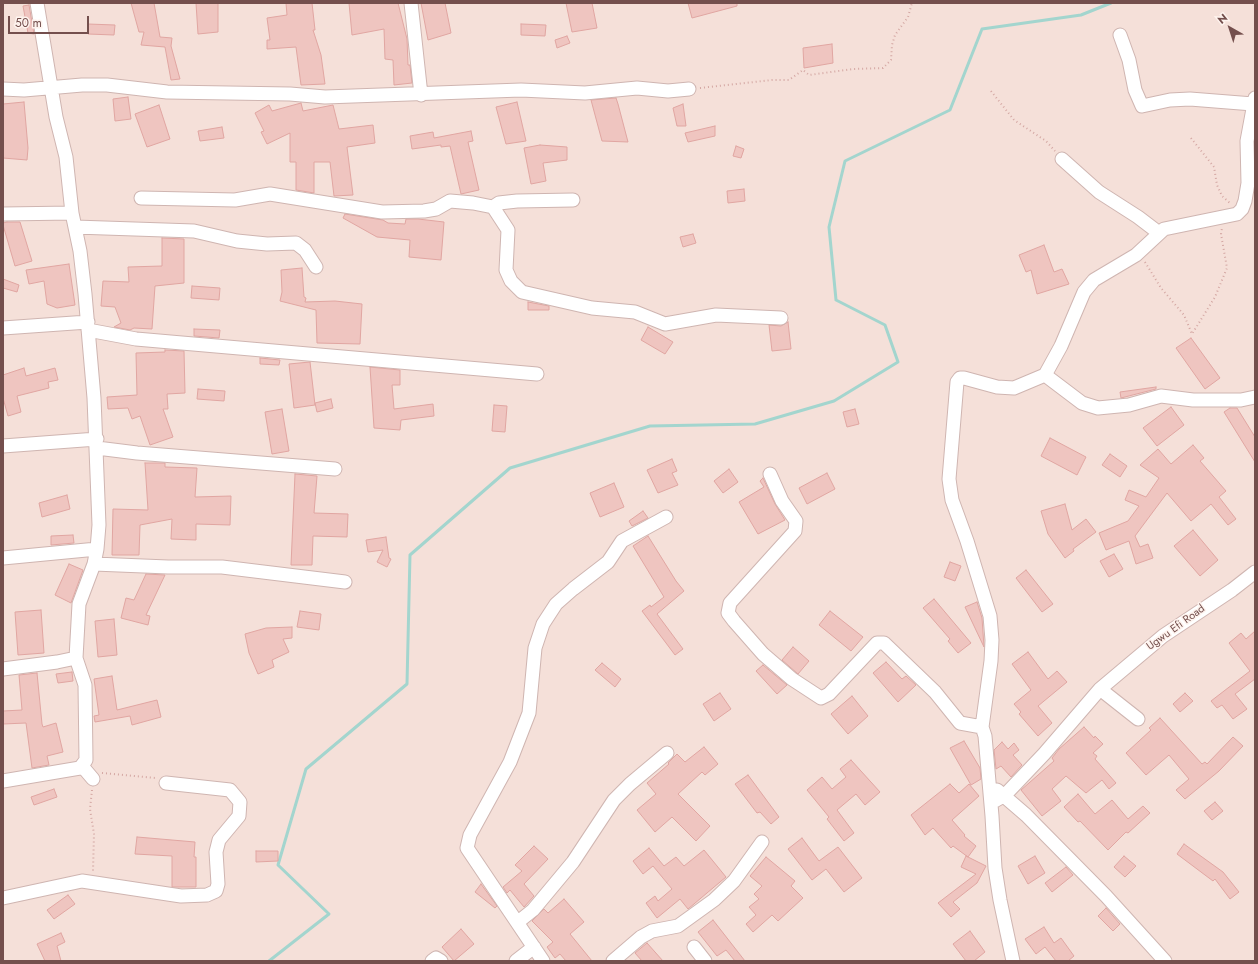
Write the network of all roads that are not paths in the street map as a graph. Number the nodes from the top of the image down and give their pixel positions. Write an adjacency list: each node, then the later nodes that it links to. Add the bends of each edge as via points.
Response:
1 (37, 3): 4 (street)
2 (411, 3): 7 (street)
3 (1120, 36): 8 (street, via 1130,60 1135,90 1142,106 1190,99)
4 (51, 88): 5 (street); 7 (street, via 107,85 167,92 222,94 325,97); 14 (street, via 66,157)
5 (3, 89)
6 (689, 89): 7 (street, via 668,91 637,88 585,93 521,90)
7 (421, 95)
8 (1254, 101): 10 (street, via 1247,141)
9 (1062, 159): 17 (street, via 1099,192)
10 (1251, 175): 17 (street, via 1245,201 1239,212 1169,228)
11 (141, 198): 13 (street, via 235,200 270,194 373,211 424,211 436,209 450,201)
12 (573, 200): 13 (street, via 517,201 499,203)
13 (492, 207): 19 (street, via 508,230 506,270 511,281 522,292 592,308 635,312 665,324 716,315)
14 (72, 213): 15 (street); 16 (street)
15 (3, 214)
16 (75, 227): 18 (street, via 194,231 237,241 296,243 305,250); 20 (street)
17 (1159, 233): 23 (street, via 1139,252 1102,274 1088,287)
18 (316, 267)
19 (781, 318)
20 (88, 326): 21 (street); 22 (street, via 136,339); 25 (street)
21 (3, 328)
22 (537, 374)
23 (1045, 375): 24 (street, via 1082,403 1098,408 1136,403 1161,396 1193,400 1242,400); 39 (street, via 1014,388 990,386 964,378 958,380 956,387 949,474 950,492 989,610 992,640)
24 (1255, 397)
25 (97, 444): 26 (street); 27 (street, via 136,453); 30 (street)
26 (3, 446)
27 (335, 469)
28 (770, 474): 39 (street, via 782,501 796,521 795,531 730,603 728,613 734,622 763,654 792,679 821,698 829,694 877,643 884,643 935,692 960,723)
29 (666, 517): 50 (street, via 622,541 608,562 556,604 543,624 535,648 529,713 510,762 470,835 467,848)
30 (97, 549): 31 (street); 32 (street)
31 (3, 558)
32 (94, 564): 34 (street, via 222,567); 35 (street, via 79,604)
33 (1255, 572): 37 (street, Ugwu Efi Road, via 1157,641)
34 (345, 582)
35 (76, 658): 36 (street); 41 (street, via 85,686 86,760)
36 (3, 669)
37 (1100, 689): 38 (street); 46 (street, Ugwu Efi Road, via 1059,738)
38 (1138, 719)
39 (982, 728): 44 (street)
40 (667, 753): 50 (street, via 614,800 568,867 533,910)
41 (82, 766): 42 (street); 43 (street)
42 (93, 779)
43 (3, 781)
44 (989, 782): 46 (street); 47 (street)
45 (166, 783): 49 (street, via 230,790 240,802 239,816 219,840 216,852 216,891 207,895 181,896 82,881)
46 (1005, 795): 47 (street, Ugwu Efi Road); 60 (street, via 1106,896)
47 (991, 803): 59 (street, via 995,868)
48 (762, 842): 57 (street, via 734,881 714,900 678,926 641,936)
49 (3, 898)
50 (518, 922): 51 (street)
51 (534, 947): 55 (street); 56 (street)
52 (694, 947): 58 (street)
53 (432, 961): 54 (street, via 436,958)
54 (441, 961)
55 (516, 961)
56 (543, 961)
57 (613, 961)
58 (705, 961)
59 (1013, 961)
60 (1165, 961)

